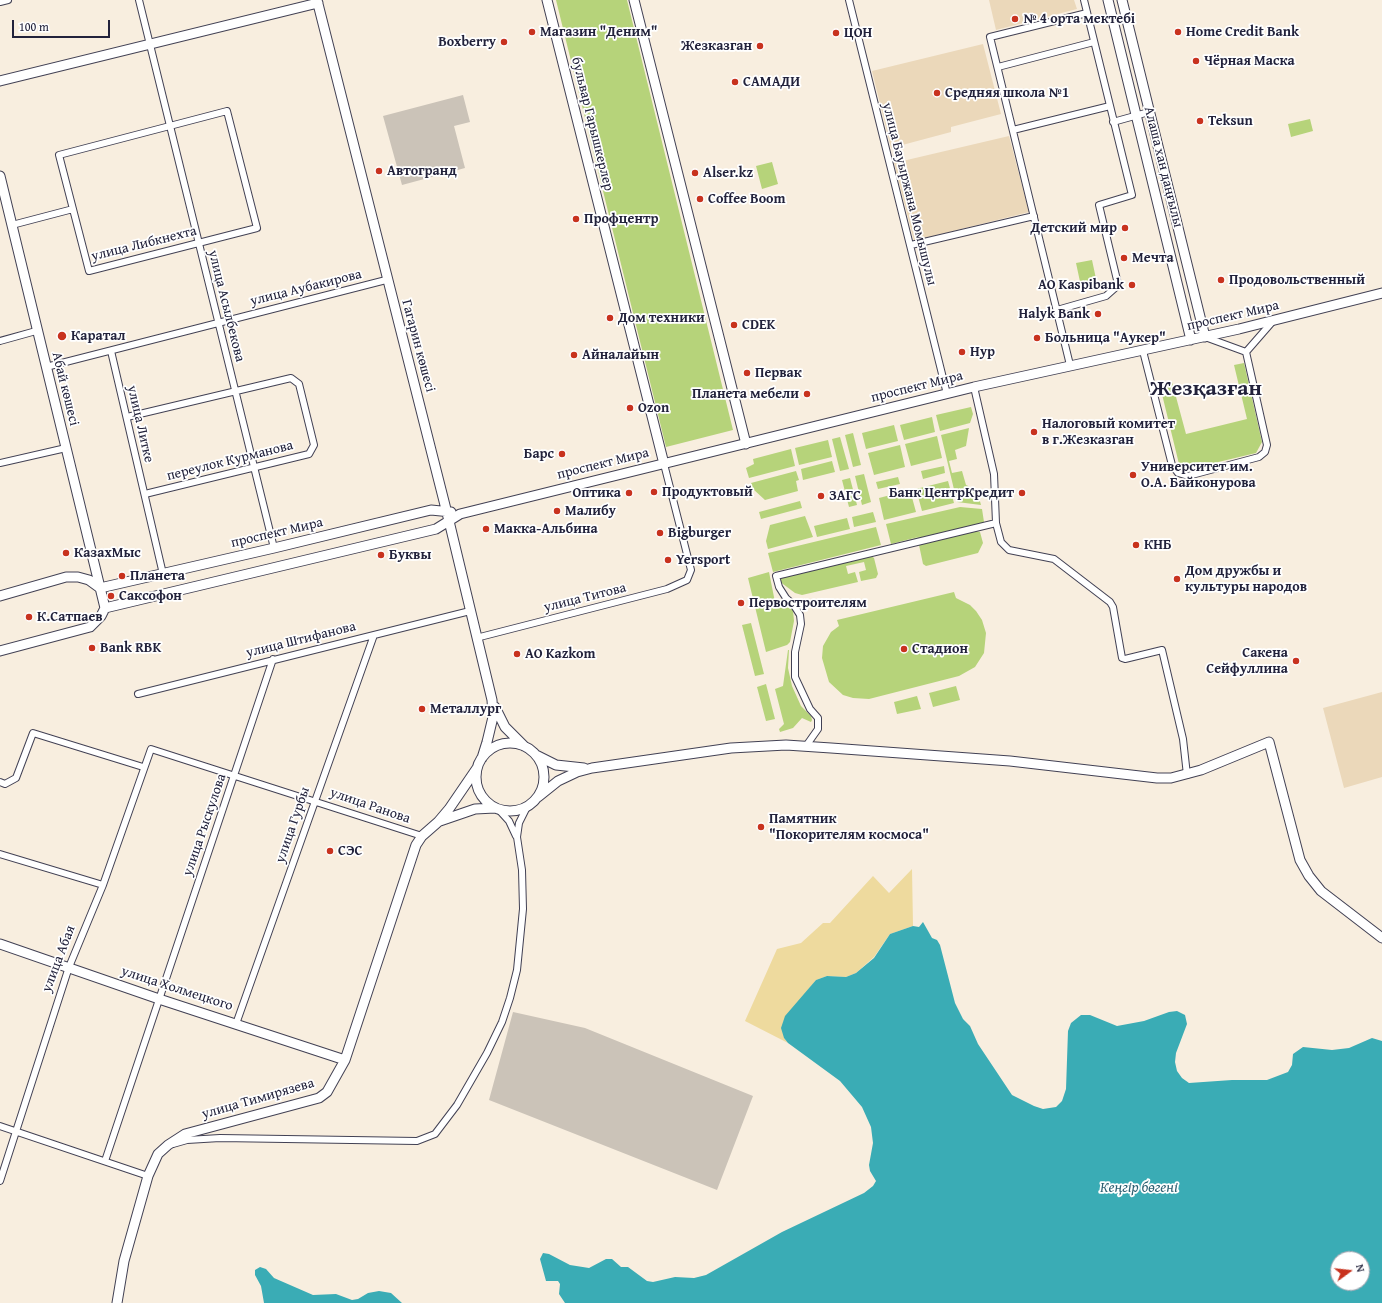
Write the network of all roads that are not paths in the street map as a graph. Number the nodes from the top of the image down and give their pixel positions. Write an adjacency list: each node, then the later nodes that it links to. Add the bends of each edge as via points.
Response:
1 (8, 0): 10 (street)
2 (139, 0): 13 (street, улица Асылбекова)
3 (547, 0): 49 (street, бульвар Гарышкерлер)
4 (634, 0): 46 (street)
5 (849, 0): 27 (street, улица Бауыржана Момышулы)
6 (1084, 0): 11 (street)
7 (1108, 0): 18 (street, Алаша хан даңғылы)
8 (1122, 0): 17 (street, Алаша хан даңғылы)
9 (317, 1): 13 (street); 28 (street, Гагарин көшесі)
10 (0, 2)
11 (1087, 13): 12 (street); 14 (street, via 990,37)
12 (1094, 42): 14 (street); 16 (street)
13 (150, 44): 15 (street); 20 (street, улица Асылбекова)
14 (998, 67): 21 (street)
15 (0, 81)
16 (1110, 106): 19 (street); 21 (street)
17 (1149, 112): 18 (street); 34 (street, Алаша хан даңғылы)
18 (1136, 115): 19 (street); 35 (street, Алаша хан даңғылы)
19 (1114, 122): 30 (street, via 1132,195 1099,205 1118,284 1113,292 1106,296)
20 (170, 126): 23 (street, улица Либкнехта, via 59,155); 26 (street, улица Асылбекова); 26 (street, улица Либкнехта, via 227,111 257,228)
21 (1013, 130): 24 (street)
22 (0, 176): 25 (street, Абай көшесі)
23 (73, 209): 25 (street); 26 (street, улица Либкнехта, via 89,271)
24 (1034, 216): 27 (street); 30 (street)
25 (12, 225): 33 (street, Абай көшесі)
26 (198, 243): 32 (street, улица Асылбекова)
27 (911, 245): 44 (street, улица Бауыржана Момышулы)
28 (386, 280): 32 (street, улица Аубакирова); 52 (street, Гагарин көшесі)
29 (1382, 293): 31 (street, проспект Мира)
30 (1057, 310): 40 (street)
31 (1273, 321): 34 (street, проспект Мира); 39 (street)
32 (218, 323): 37 (street, улица Аубакирова); 43 (street, улица Асылбекова)
33 (36, 331): 36 (street); 41 (street, Абай көшесі)
34 (1205, 337): 35 (street, проспект Мира); 39 (street)
35 (1191, 340): 38 (street, проспект Мира)
36 (0, 341)
37 (111, 351): 41 (street, улица Аубакирова); 45 (street, улица Литке)
38 (1143, 351): 39 (street, via 1172,465 1178,473 1188,476 1259,457 1265,452 1267,445); 40 (street, проспект Мира)
39 (1246, 352)
40 (1070, 365): 42 (street, проспект Мира)
41 (46, 367): 47 (street, Абай көшесі)
42 (974, 387): 44 (street, проспект Мира); 53 (street, via 994,474)
43 (235, 392): 45 (street, переулок Курманова); 50 (street, улица Асылбекова); 50 (street, переулок Курманова, via 291,378 299,384 314,445 310,454)
44 (948, 394): 46 (street, проспект Мира)
45 (127, 418): 51 (street, улица Литке)
46 (746, 444): 49 (street, проспект Мира)
47 (66, 448): 48 (street); 56 (street, Абай көшесі)
48 (0, 464)
49 (664, 464): 52 (street, проспект Мира); 61 (street, улица Титова, via 691,570 688,580 667,589)
50 (254, 467): 51 (street, переулок Курманова); 54 (street, улица Асылбекова)
51 (144, 494): 55 (street, улица Литке)
52 (447, 516): 54 (street, проспект Мира, via 432,510); 58 (street, проспект Мира, via 436,529); 59 (street, Гагарин көшесі)
53 (996, 523): 66 (street, via 776,576 779,587 800,615 801,624 795,652 795,677 810,709 818,718 818,729); 75 (street, via 1000,542 1009,550 1054,559 1110,602 1122,658 1162,650 1183,739)
54 (274, 548): 55 (street, проспект Мира)
55 (163, 574): 56 (street, проспект Мира)
56 (100, 588): 57 (street, via 78,576 66,577); 58 (street, Абай көшесі)
57 (0, 596)
58 (105, 608): 62 (street, via 90,627)
59 (470, 611): 60 (street, улица Штифанова); 61 (street, Гагарин көшесі)
60 (374, 635): 63 (street, улица Штифанова); 78 (street, улица Гурбы)
61 (476, 638): 65 (street, Гагарин көшесі)
62 (0, 651)
63 (273, 659): 64 (street, улица Штифанова); 74 (street, улица Рыскулова)
64 (138, 694)
65 (492, 700): 67 (street, via 505,727); 70 (street, via 493,717)
66 (806, 746): 73 (street, via 731,748); 75 (street, via 1010,760 1157,778)
67 (526, 747): 69 (street); 70 (street, via 513,743 499,745)
68 (151, 749): 71 (street, улица Абая); 74 (street, улица Ранова)
69 (536, 755): 73 (street, via 556,765); 77 (street, via 544,776)
70 (482, 758): 72 (street)
71 (143, 767): 76 (street, via 33,733 16,778 5,784); 85 (street, улица Абая)
72 (477, 768): 80 (street, via 479,792 486,802); 81 (street)
73 (592, 768): 77 (street, via 558,781)
74 (234, 775): 78 (street, улица Ранова); 89 (street, улица Рыскулова)
75 (1186, 775): 86 (street, via 1269,742 1300,860 1309,876 1321,891)
76 (0, 782)
77 (538, 797): 79 (street)
78 (314, 800): 82 (street, улица Ранова); 90 (street, улица Гурбы)
79 (527, 807): 80 (street, via 512,812); 83 (street, via 519,822)
80 (497, 809): 81 (street, via 475,809); 83 (street, via 509,821)
81 (438, 822): 82 (street, улица Тимирязева)
82 (422, 836): 91 (street, улица Тимирязева, via 412,856)
83 (517, 837): 94 (street, via 522,870 523,909 517,970 510,998 487,1053 457,1105 435,1134 417,1141 220,1138 188,1140)
84 (0, 854): 85 (street)
85 (103, 885): 88 (street, улица Абая)
86 (1382, 938)
87 (0, 944): 88 (street, улица Холмецкого)
88 (69, 967): 89 (street, улица Холмецкого); 93 (street, улица Абая)
89 (159, 999): 90 (street, улица Холмецкого); 95 (street, улица Рыскулова)
90 (236, 1024): 91 (street, улица Холмецкого)
91 (345, 1060): 94 (street, улица Тимирязева, via 327,1092 319,1098 206,1127 185,1134)
92 (0, 1126): 93 (street)
93 (16, 1132): 95 (street); 97 (street, улица Абая)
94 (168, 1145): 96 (street, улица Тимирязева, via 158,1154)
95 (105, 1161): 96 (street)
96 (148, 1176): 98 (street, улица Тимирязева, via 124,1261)
97 (0, 1181)
98 (117, 1303)

